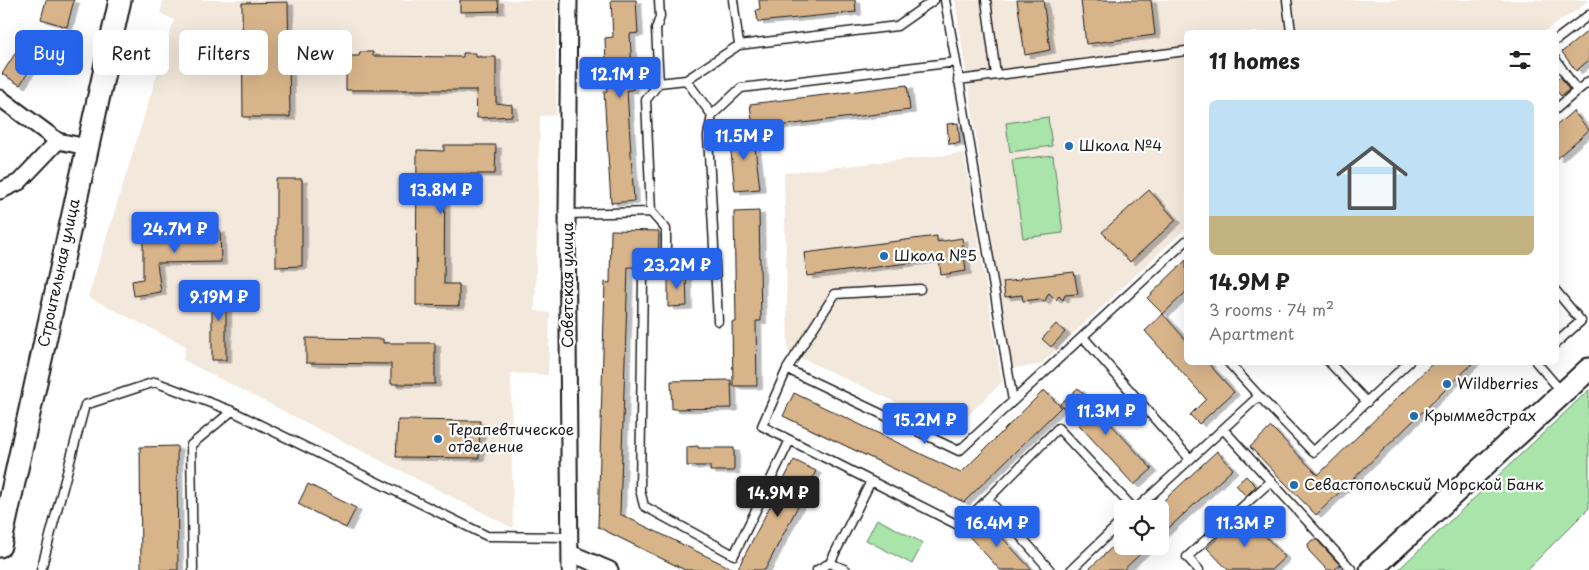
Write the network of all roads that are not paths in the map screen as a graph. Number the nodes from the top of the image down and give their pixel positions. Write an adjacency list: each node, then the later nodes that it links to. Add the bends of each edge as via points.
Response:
1 (120, 0): 26 (main road, Строительная улица)
2 (569, 0): 29 (street, Советская улица)
3 (659, 0): 19 (lane, via 660,17 656,29)
4 (733, 0): 12 (lane)
5 (934, 0): 12 (lane, via 897,26)
6 (945, 0): 14 (lane)
7 (986, 0): 16 (lane)
8 (1287, 0): 10 (lane)
9 (1589, 15): 11 (lane)
10 (1291, 30)
11 (1559, 38)
12 (739, 45): 17 (lane)
13 (1184, 51): 16 (lane)
14 (956, 62): 18 (lane); 24 (lane, via 741,88)
15 (1559, 64): 21 (lane)
16 (996, 75): 18 (lane)
17 (686, 80): 19 (lane); 24 (lane)
18 (958, 80): 46 (lane)
19 (659, 82): 28 (lane, via 646,100)
20 (1589, 82): 21 (lane)
21 (1577, 91): 23 (lane)
22 (0, 98): 25 (street)
23 (1559, 106)
24 (712, 115): 35 (lane, via 708,136)
25 (58, 140): 26 (street); 27 (street, via 19,182)
26 (87, 147): 59 (main road, Строительная улица)
27 (0, 192)
28 (651, 212): 29 (lane); 31 (lane, via 666,229)
29 (568, 214): 58 (street, Советская улица)
30 (1184, 243): 36 (lane)
31 (666, 267)
32 (643, 277): 50 (lane, via 640,490 644,506 734,555)
33 (920, 289): 42 (lane, via 834,294)
34 (1559, 295): 37 (lane, via 1581,321)
35 (718, 321)
36 (1082, 337): 46 (lane); 51 (lane)
37 (1559, 340)
38 (1231, 365): 45 (lane)
39 (1333, 365): 47 (lane)
40 (1407, 365): 47 (lane)
41 (1539, 365): 44 (lane)
42 (787, 369): 46 (lane, via 959,451); 50 (lane, via 762,426)
43 (1589, 369): 44 (main road)
44 (1564, 393): 73 (main road)
45 (1259, 396): 47 (lane, via 1313,452); 49 (lane)
46 (1013, 401)
47 (1367, 402)
48 (232, 411): 58 (lane, via 486,536); 62 (lane, via 156,382 85,405); 63 (lane, via 191,445)
49 (1223, 429): 51 (lane); 53 (lane)
50 (790, 440): 52 (lane)
51 (1190, 459): 56 (lane)
52 (871, 480): 54 (lane, via 960,526); 61 (lane)
53 (1271, 481): 71 (lane, via 1187,557); 72 (lane)
54 (988, 499): 55 (lane, via 1058,428); 69 (lane)
55 (1126, 500)
56 (1145, 500)
57 (1114, 529): 70 (lane)
58 (569, 537): 60 (street, Советская улица)
59 (0, 546)
60 (570, 553): 64 (street); 65 (street, Советская улица); 66 (street)
61 (830, 563): 67 (lane); 68 (lane)
62 (41, 570)
63 (194, 570)
64 (559, 570)
65 (570, 570)
66 (610, 570)
67 (817, 570)
68 (846, 570)
69 (1050, 570)
70 (1071, 570)
71 (1199, 570)
72 (1352, 570)
73 (1371, 570)

